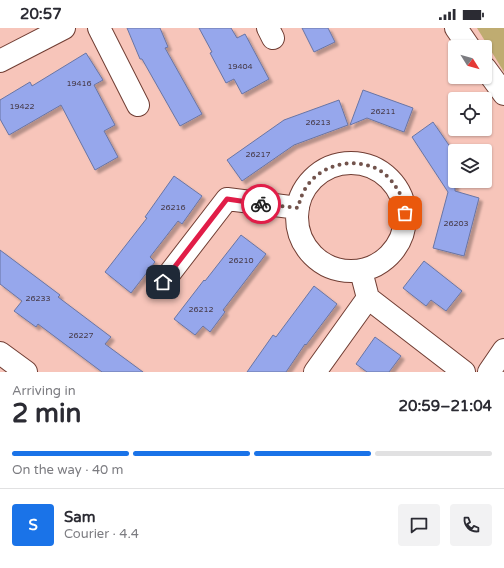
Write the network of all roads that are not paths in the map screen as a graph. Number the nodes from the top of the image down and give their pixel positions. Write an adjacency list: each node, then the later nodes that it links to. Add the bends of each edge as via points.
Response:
1 (64, 28): 5 (street)
2 (99, 28): 8 (street)
3 (456, 28): 4 (street)
4 (464, 40)
5 (0, 61)
6 (492, 78): 7 (street)
7 (504, 94)
8 (138, 105)
9 (298, 208): 10 (street, via 299,234 313,256 336,269 348,272); 10 (street, via 308,184 317,175 334,166 354,163 367,165 389,178 403,201 405,213 401,239 385,259); 11 (street, via 227,199)
10 (362, 271): 12 (street)
11 (163, 282)
12 (368, 298): 16 (street); 17 (street)
13 (504, 350): 18 (street)
14 (0, 352): 15 (street)
15 (26, 372)
16 (315, 372)
17 (464, 372)
18 (489, 372)

